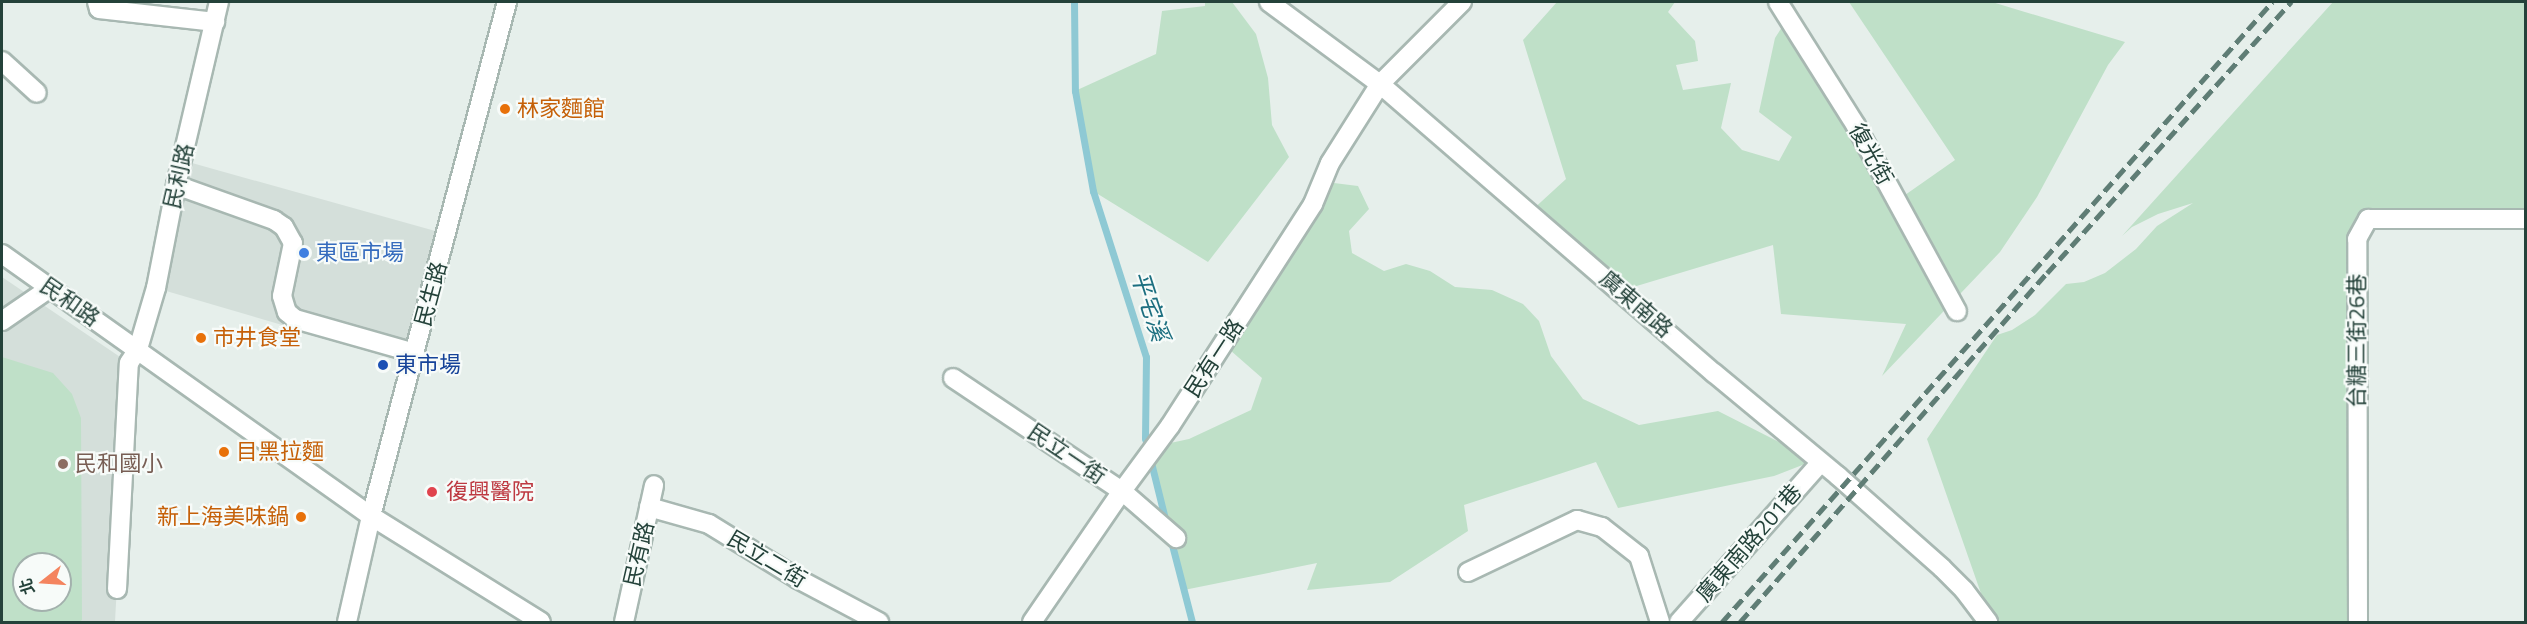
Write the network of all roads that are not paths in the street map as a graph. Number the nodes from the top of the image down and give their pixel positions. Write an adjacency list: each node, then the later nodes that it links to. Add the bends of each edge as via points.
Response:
1 (219, 2): 7 (street, 民利路)
2 (507, 2): 18 (street, 民生路)
3 (1269, 2): 9 (street, 廣東南路)
4 (1462, 2): 9 (street)
5 (1778, 2): 15 (street, 復光街, via 1856,126)
6 (98, 5): 7 (street)
7 (215, 22): 11 (street, 民利路)
8 (2, 62): 10 (street)
9 (1380, 84): 20 (street, 廣東南路); 22 (street, 民有一路, via 1330,163 1313,204 1170,426)
10 (37, 93)
11 (176, 185): 17 (street, 民利路, via 156,288); 18 (street, via 284,227 293,243 282,296 287,312 295,319)
12 (2526, 219): 36 (street, 台糖三街26巷, via 2368,219 2357,239)
13 (2, 254): 14 (street, 民和路)
14 (50, 288): 16 (street); 17 (street, 民和路)
15 (1958, 311)
16 (2, 321)
17 (138, 349): 24 (street, 民和路); 27 (street, via 129,363)
18 (415, 353): 24 (street, 民生路)
19 (953, 378): 22 (street, 民立一街)
20 (1820, 463): 34 (street, 廣東南路201巷); 35 (street, 廣東南路, via 1934,560)
21 (654, 485): 23 (street, 民有路)
22 (1122, 491): 25 (street, 民立一街); 32 (street, 民有一路)
23 (650, 507): 30 (street, 民有路); 31 (street, 民立二街, via 709,524 798,579)
24 (371, 516): 28 (street, 民生路); 29 (street, 民和路)
25 (1176, 538)
26 (1468, 572): 33 (street, via 1577,520 1602,527 1639,556)
27 (117, 589)
28 (347, 622)
29 (541, 622)
30 (624, 622)
31 (879, 622)
32 (1032, 622)
33 (1660, 622)
34 (1679, 622)
35 (1988, 622)
36 (2358, 622)

